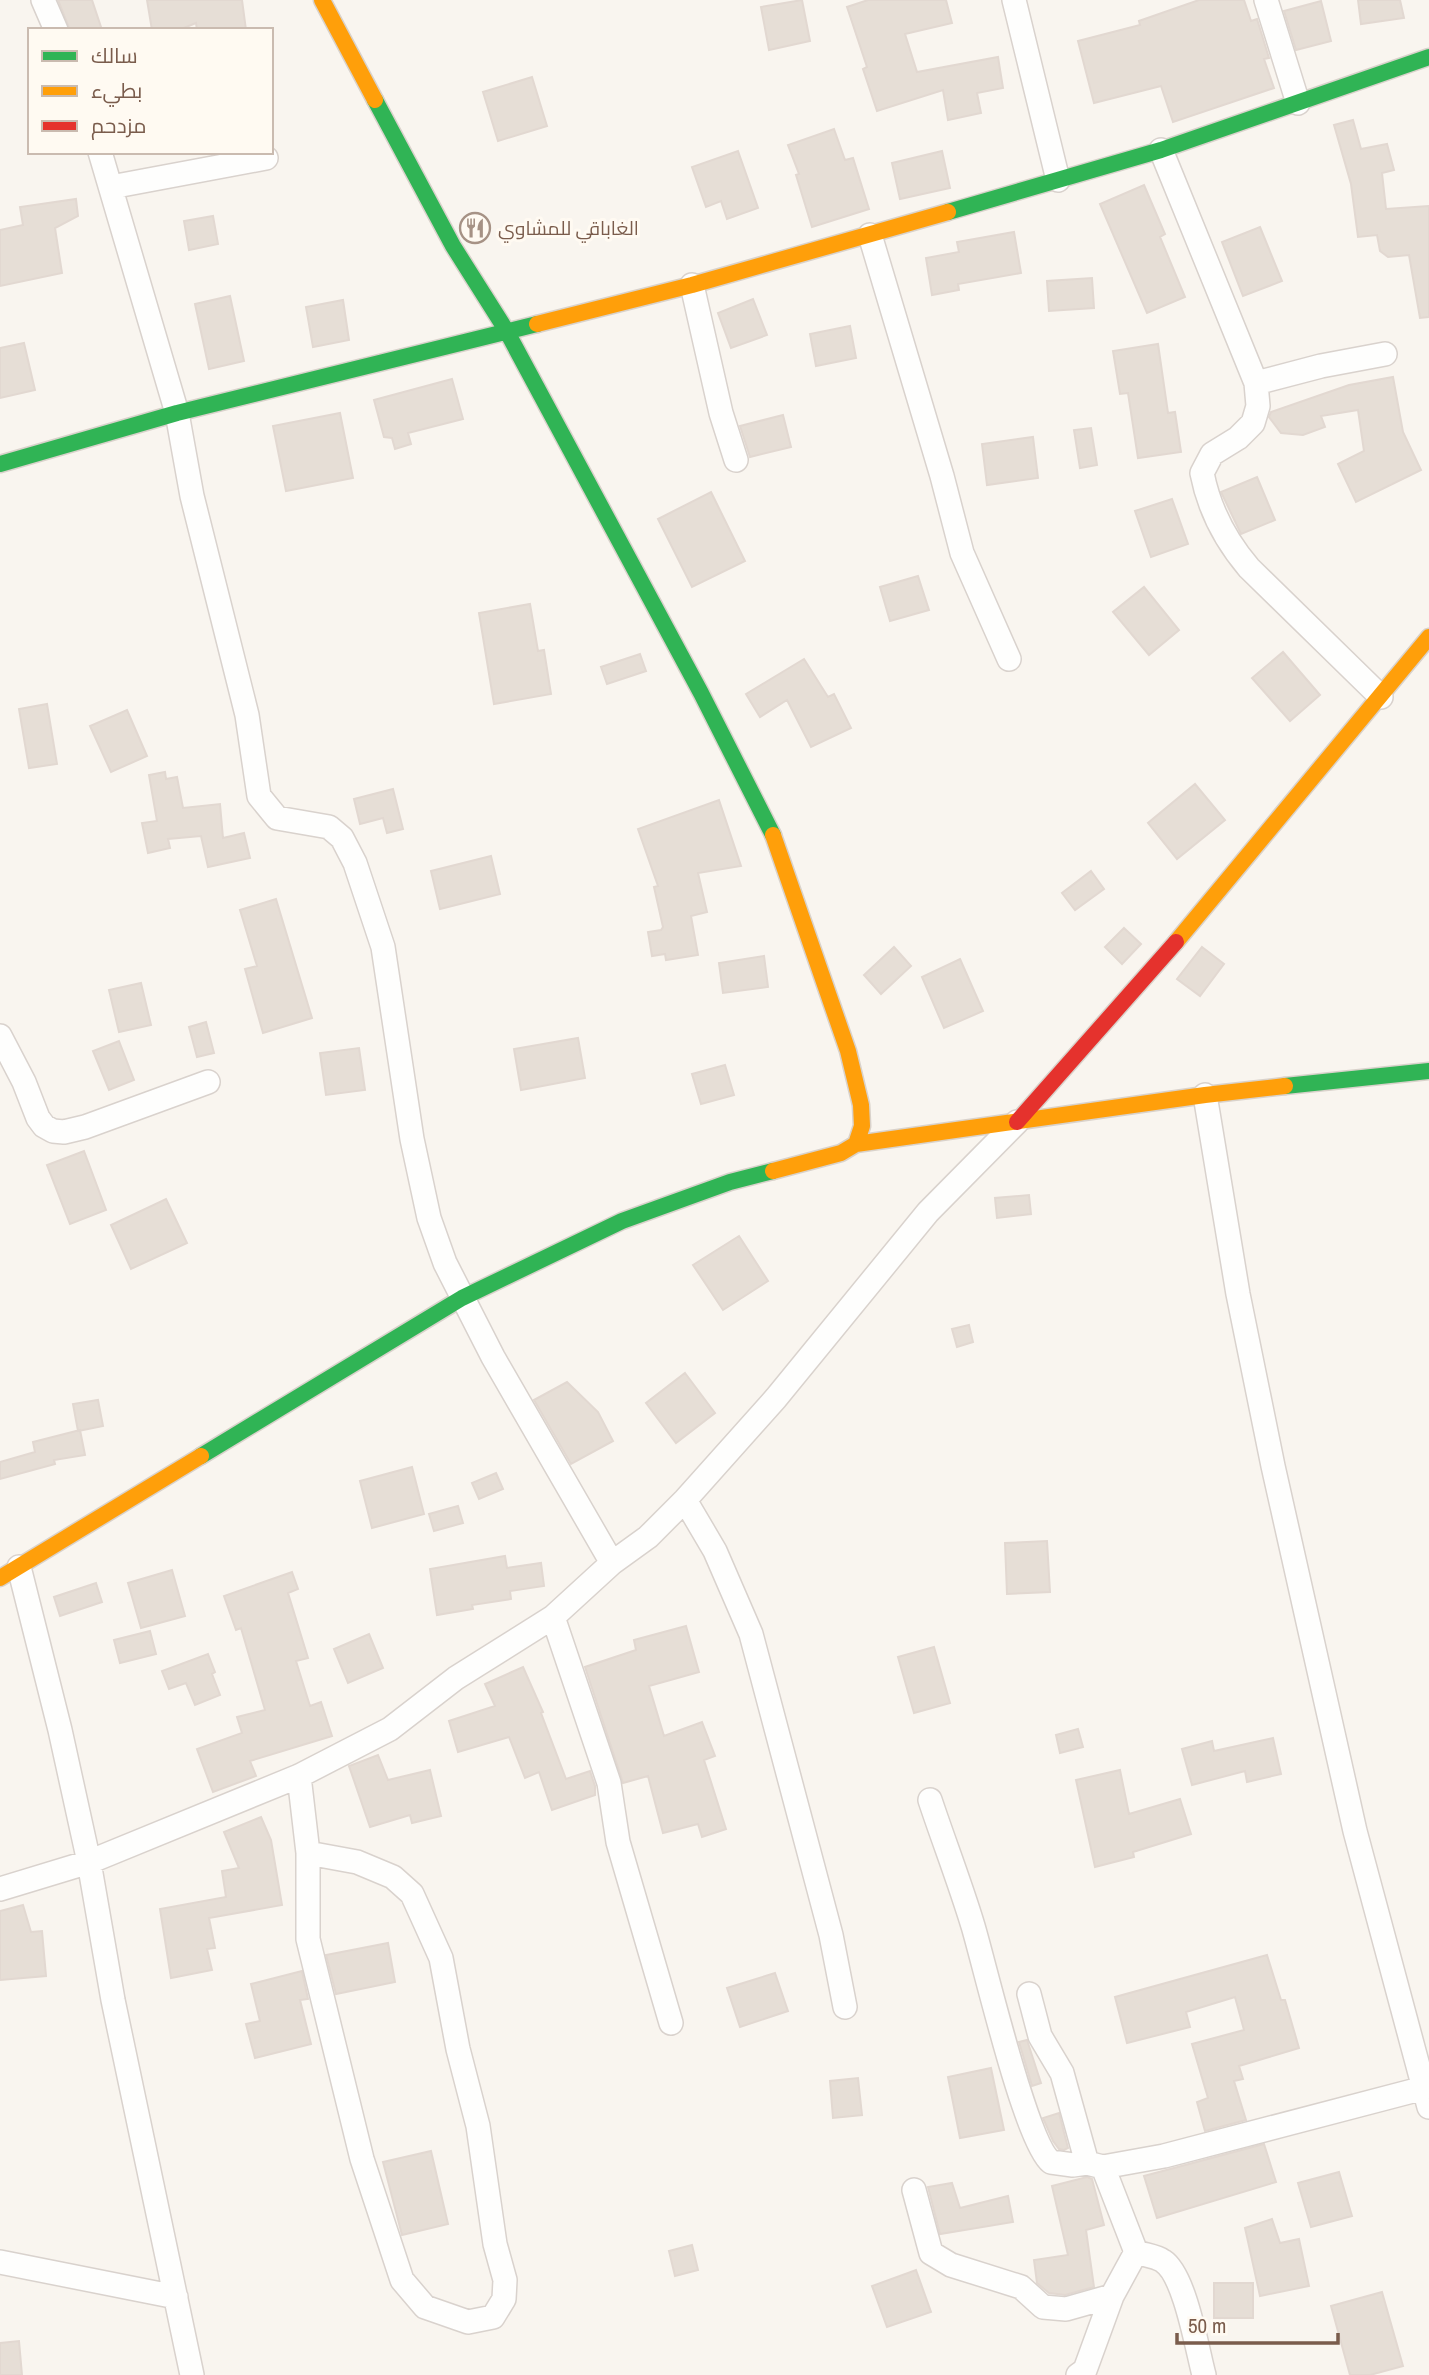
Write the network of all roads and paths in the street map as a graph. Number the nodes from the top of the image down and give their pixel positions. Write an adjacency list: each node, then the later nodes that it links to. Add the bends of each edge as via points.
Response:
1 (43, 0): 5 (street)
2 (322, 0): 15 (street, via 453,246)
3 (1014, 0): 11 (street)
4 (1266, 0): 7 (street)
5 (55, 28)
6 (1429, 57): 7 (street)
7 (1298, 103): 8 (street)
8 (1161, 150): 11 (street); 17 (street)
9 (101, 154): 12 (street)
10 (266, 158): 12 (street)
11 (1058, 180): 13 (street)
12 (111, 187): 18 (street)
13 (870, 235): 14 (street); 22 (street, via 962,553)
14 (692, 285): 15 (street); 19 (street)
15 (506, 330): 18 (street); 29 (street, via 779,846 848,1051 861,1105 862,1126)
16 (1385, 354): 17 (street)
17 (1256, 383): 23 (street, via 1258,406 1253,423 1212,454 1202,473 1217,519 1249,568)
18 (177, 413): 20 (street); 30 (street, via 192,496 247,715 259,796 277,818 329,827 342,838 355,863 383,947 412,1139 429,1218)
19 (736, 460)
20 (0, 464)
21 (1429, 638): 23 (street)
22 (1009, 659)
23 (1381, 697): 28 (street, via 1147,978)
24 (0, 1036): 26 (street, via 38,1118 53,1131 85,1127)
25 (1429, 1071): 27 (street)
26 (208, 1082)
27 (1205, 1095): 28 (street); 43 (street, via 1273,1466 1355,1831)
28 (1017, 1122): 29 (street); 31 (street, via 928,1212 776,1398)
29 (856, 1144): 30 (street, via 841,1153 730,1182 622,1221)
30 (462, 1298): 32 (street); 33 (street)
31 (685, 1500): 32 (street); 41 (street, via 715,1551 751,1634 831,1935)
32 (612, 1563): 34 (street)
33 (10, 1572): 38 (street, via 60,1730)
34 (553, 1617): 35 (street, via 456,1678 390,1729); 42 (street, via 608,1783 618,1842)
35 (299, 1776): 37 (street); 38 (street)
36 (930, 1800): 44 (street, via 1041,2151 1051,2162)
37 (308, 1853): 37 (street, via 308,1939 362,2159 402,2280 425,2306 468,2322 493,2317 504,2299 505,2280 495,2244 478,2126 441,1958 412,1894 393,1877 357,1862)
38 (89, 1862): 39 (street); 49 (street, via 113,2000)
39 (0, 1889)
40 (1030, 1994): 44 (street, via 1040,2036 1062,2073)
41 (845, 2007)
42 (671, 2023)
43 (1427, 2097): 44 (street, via 1164,2156)
44 (1095, 2165): 46 (street)
45 (914, 2190): 48 (street, via 931,2253 951,2265 1021,2287 1043,2307 1066,2309)
46 (1136, 2252): 48 (street); 52 (street, via 1164,2262 1179,2285)
47 (0, 2262): 49 (street)
48 (1112, 2296): 51 (street, via 1085,2370)
49 (176, 2297): 50 (street)
50 (192, 2375)
51 (1078, 2375)
52 (1204, 2375)

